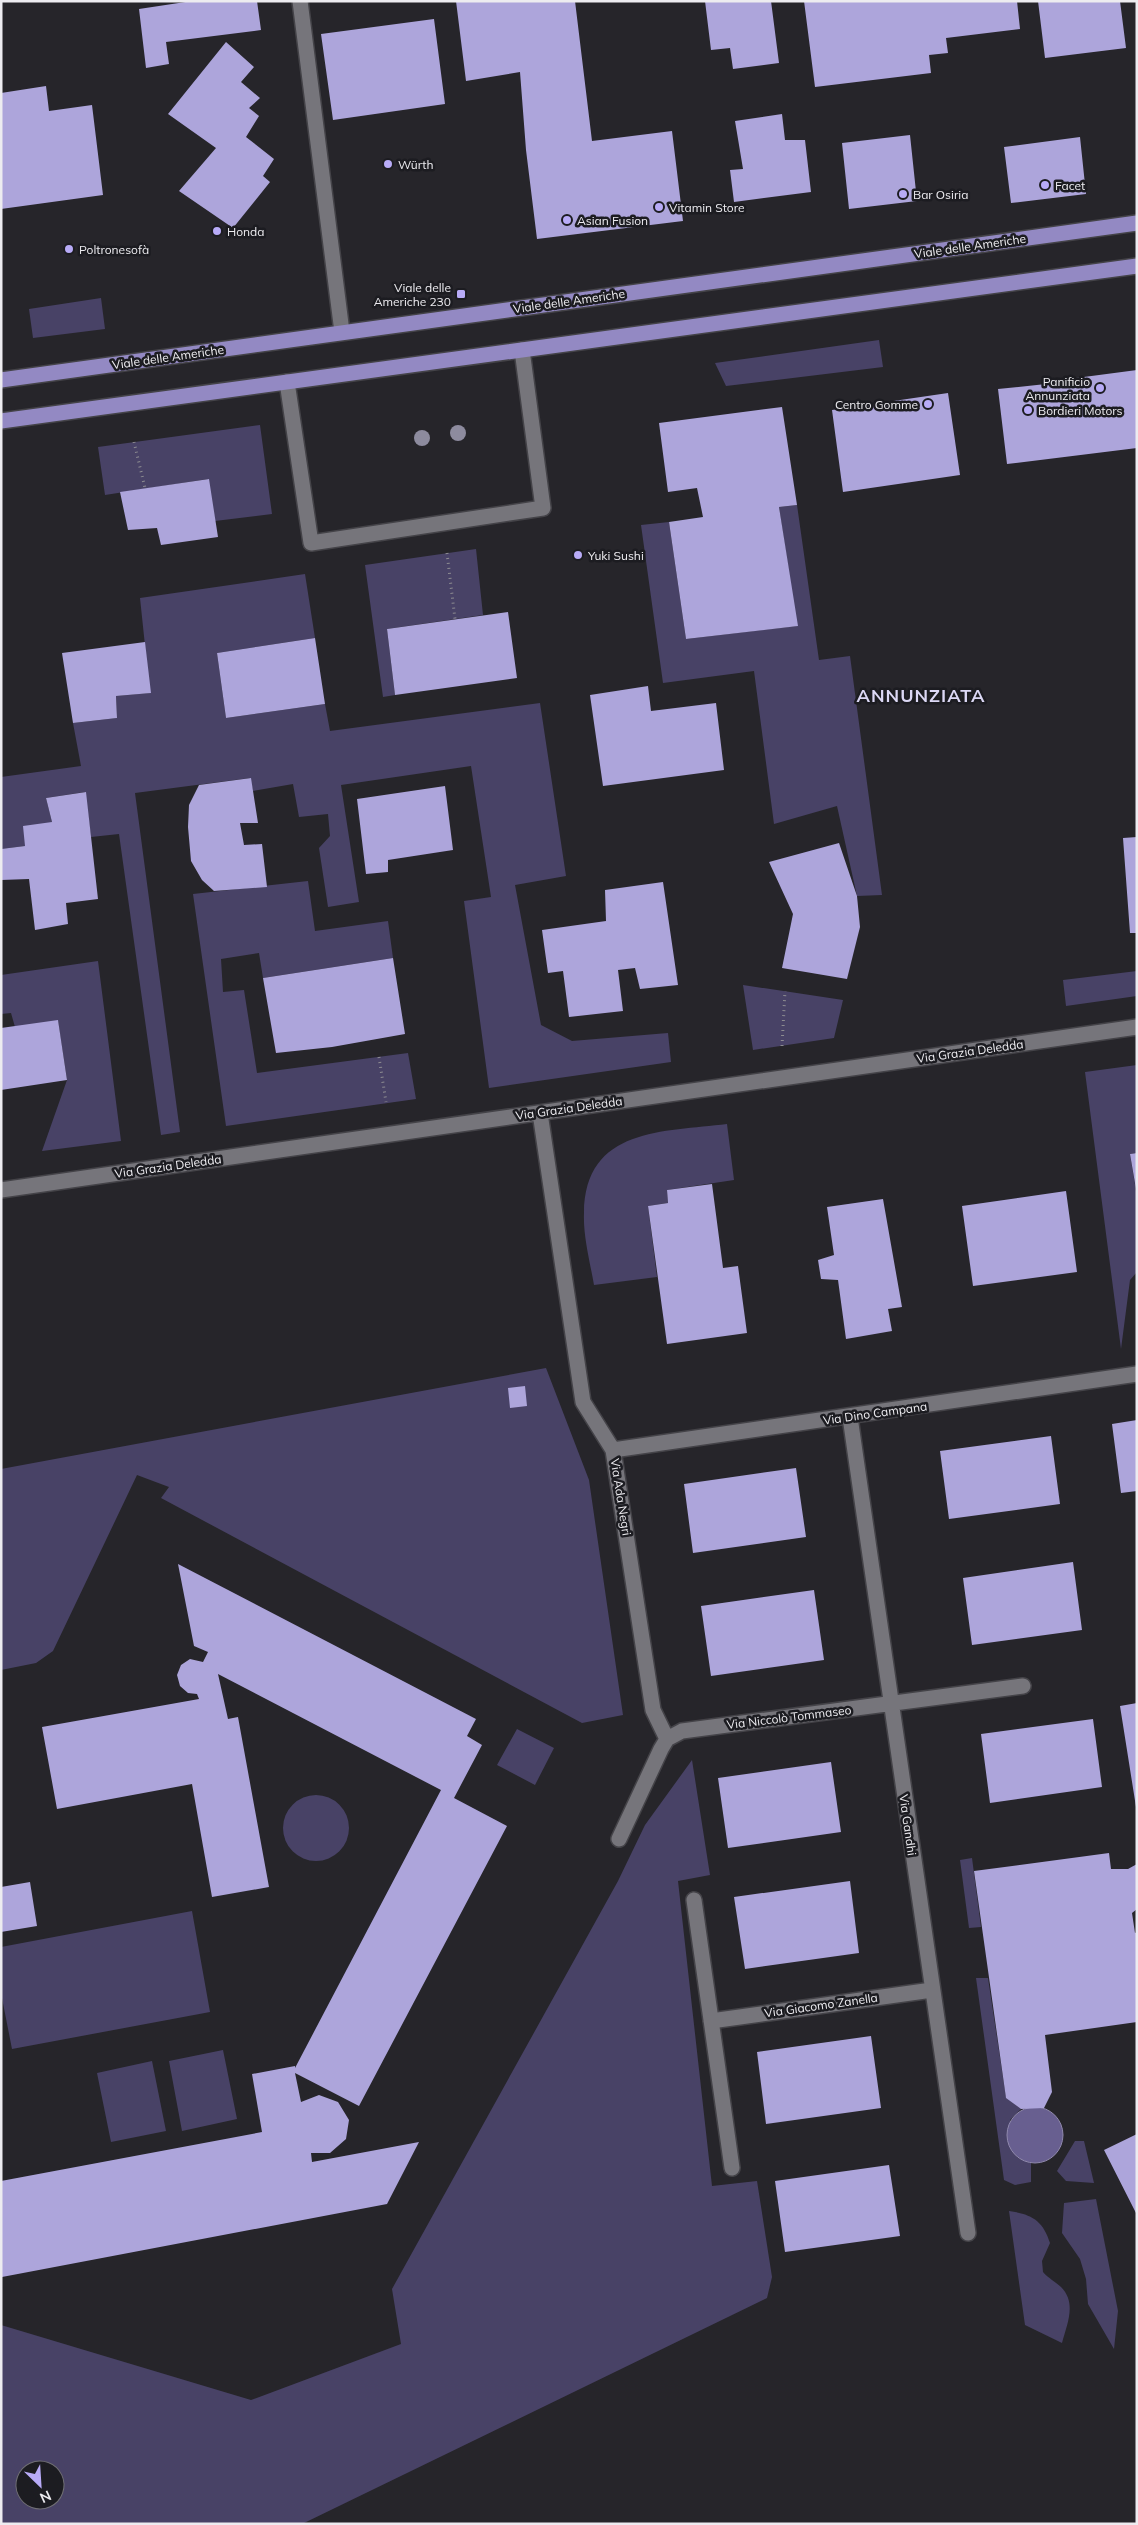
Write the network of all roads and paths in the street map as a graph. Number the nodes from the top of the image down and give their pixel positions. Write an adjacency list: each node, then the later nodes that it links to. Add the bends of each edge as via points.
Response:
1 (300, 1): 4 (street)
2 (1137, 223): 4 (main road, Viale delle Americhe)
3 (1137, 266): 5 (main road)
4 (342, 332): 6 (main road, Viale delle Americhe)
5 (522, 350): 7 (main road); 7 (street, via 543,508 311,543)
6 (1, 380)
7 (287, 382): 8 (main road)
8 (1, 421)
9 (134, 442): 10 (path)
10 (145, 488)
11 (447, 553): 12 (path)
12 (455, 619)
13 (786, 991): 15 (path)
14 (1137, 1027): 18 (street, Via Grazia Deledda)
15 (782, 1046)
16 (379, 1057): 17 (path)
17 (386, 1102)
18 (540, 1113): 19 (street, Via Grazia Deledda); 22 (street, Via Ada Negri, via 583,1402)
19 (1, 1190)
20 (1137, 1374): 21 (street, Via Dino Campana)
21 (850, 1417): 22 (street, Via Dino Campana); 24 (street, Via Gandhi)
22 (613, 1450): 25 (street, Via Ada Negri, via 653,1710)
23 (1024, 1686): 24 (street, Via Niccolò Tommaseo)
24 (890, 1704): 25 (street, Via Niccolò Tommaseo, via 682,1731); 28 (street, Via Gandhi)
25 (667, 1739): 26 (street)
26 (619, 1840)
27 (694, 1900): 29 (street)
28 (932, 1990): 29 (street, Via Giacomo Zanella); 31 (street, Via Gandhi)
29 (711, 2021): 30 (street)
30 (732, 2168)
31 (968, 2233)

